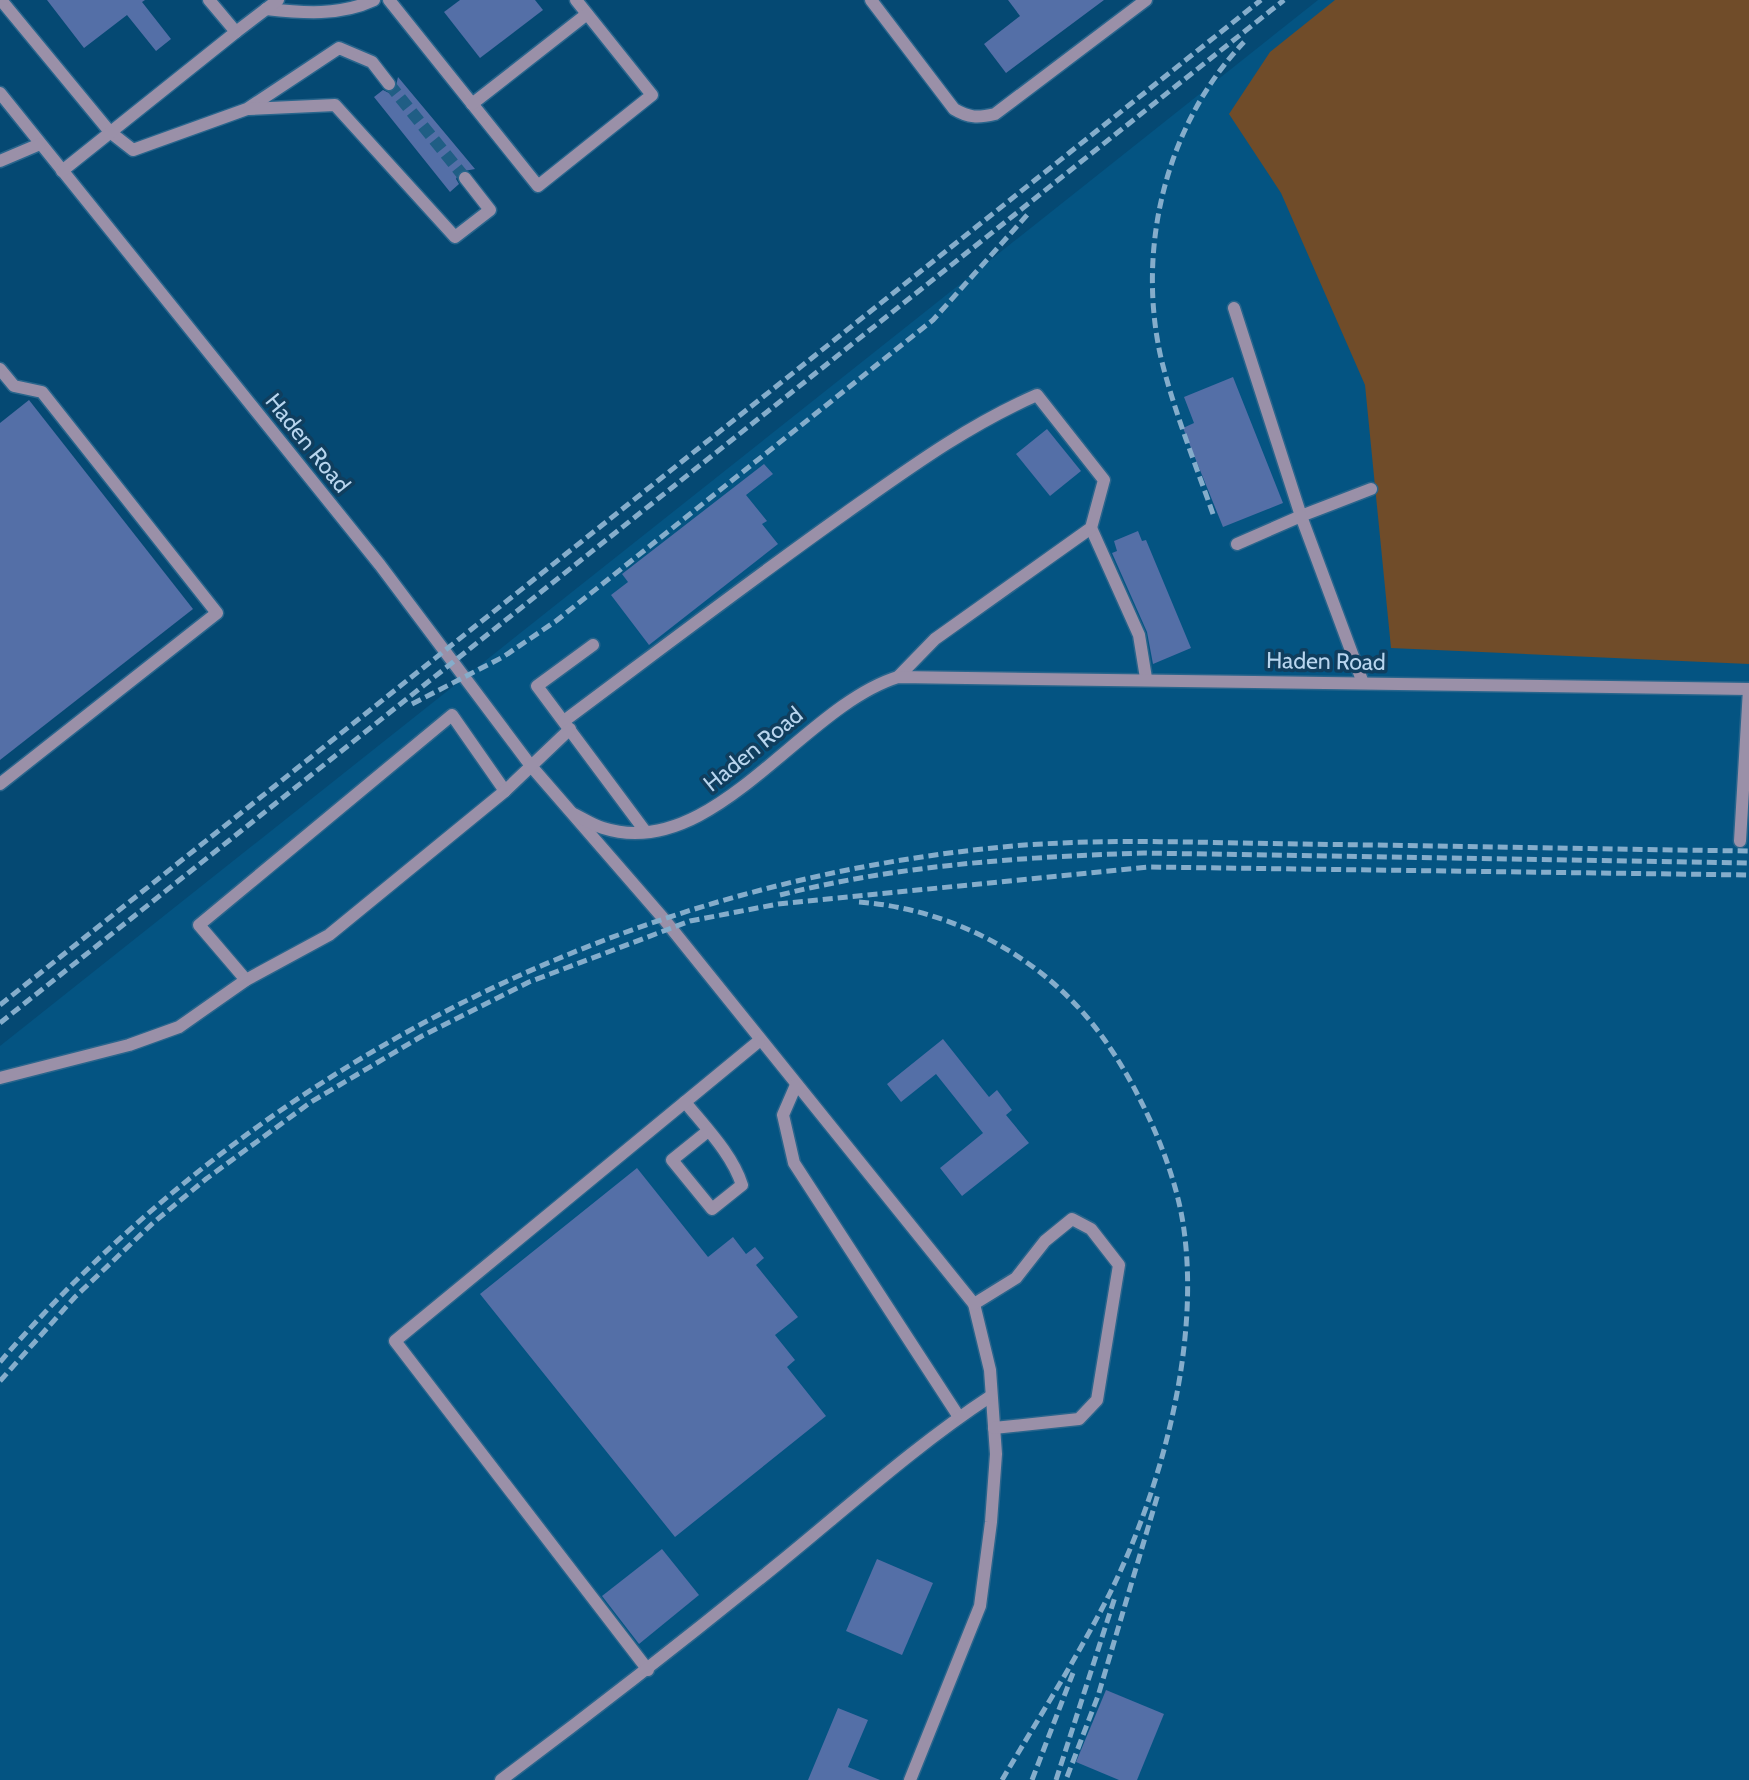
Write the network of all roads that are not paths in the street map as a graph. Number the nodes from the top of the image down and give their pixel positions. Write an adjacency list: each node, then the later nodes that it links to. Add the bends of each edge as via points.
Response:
1 (1, 0): 16 (street)
2 (209, 0): 11 (street)
3 (278, 0): 9 (street)
4 (374, 0): 9 (street, via 354,10 302,13)
5 (389, 0): 14 (street)
6 (576, 0): 10 (street)
7 (870, 0): 8 (street, via 954,108 967,117 979,118 995,114)
8 (1146, 0)
9 (266, 9): 11 (street)
10 (587, 14): 14 (street); 14 (street, via 652,95 538,186)
11 (236, 32): 16 (street)
12 (389, 84): 15 (street, via 372,62 339,48)
13 (0, 93): 17 (street, Haden Road)
14 (472, 104)
15 (247, 109): 16 (street, via 133,150); 20 (street, via 335,105 455,237 490,210)
16 (110, 132): 19 (street)
17 (40, 144): 18 (street); 19 (street, Haden Road)
18 (0, 161)
19 (62, 171): 33 (street, Haden Road, via 380,565)
20 (465, 178)
21 (1234, 308): 24 (street)
22 (0, 369): 34 (street, via 14,386 42,392 217,613)
23 (1371, 489): 24 (street)
24 (1301, 516): 26 (street); 30 (street)
25 (1091, 528): 28 (street, via 935,639); 29 (street, via 1139,635); 32 (street, via 1104,480 1037,394 943,445 770,566)
26 (1237, 544)
27 (593, 645): 32 (street, via 537,686)
28 (898, 677): 29 (street, Haden Road); 37 (street, Haden Road, via 839,706 709,810 687,821)
29 (1146, 678): 30 (street, Haden Road)
30 (1363, 683): 31 (street, Haden Road)
31 (1749, 689): 38 (street)
32 (567, 725): 33 (street); 37 (street)
33 (531, 766): 35 (street); 36 (street, Haden Road)
34 (0, 784)
35 (505, 791): 39 (street, via 329,935); 39 (street, via 452,715 198,925)
36 (568, 811): 37 (street, Haden Road, via 603,828); 40 (street, via 663,918)
37 (645, 831)
38 (1740, 841)
39 (246, 980): 41 (street, via 178,1027 129,1045)
40 (760, 1041): 42 (street); 43 (street)
41 (0, 1078)
42 (796, 1085): 45 (street); 47 (street, via 783,1115 794,1163)
43 (685, 1102): 44 (street); 49 (street, via 395,1341)
44 (708, 1131): 44 (street, via 737,1168 742,1185 712,1209 673,1160)
45 (974, 1304): 46 (street); 48 (street, via 1016,1278 1045,1241 1072,1219 1091,1229 1119,1265 1097,1400 1079,1419)
46 (992, 1396): 47 (street); 48 (street)
47 (960, 1417): 49 (street)
48 (994, 1428): 51 (street, via 991,1522 979,1606)
49 (648, 1670): 50 (street)
50 (501, 1780)
51 (910, 1780)

